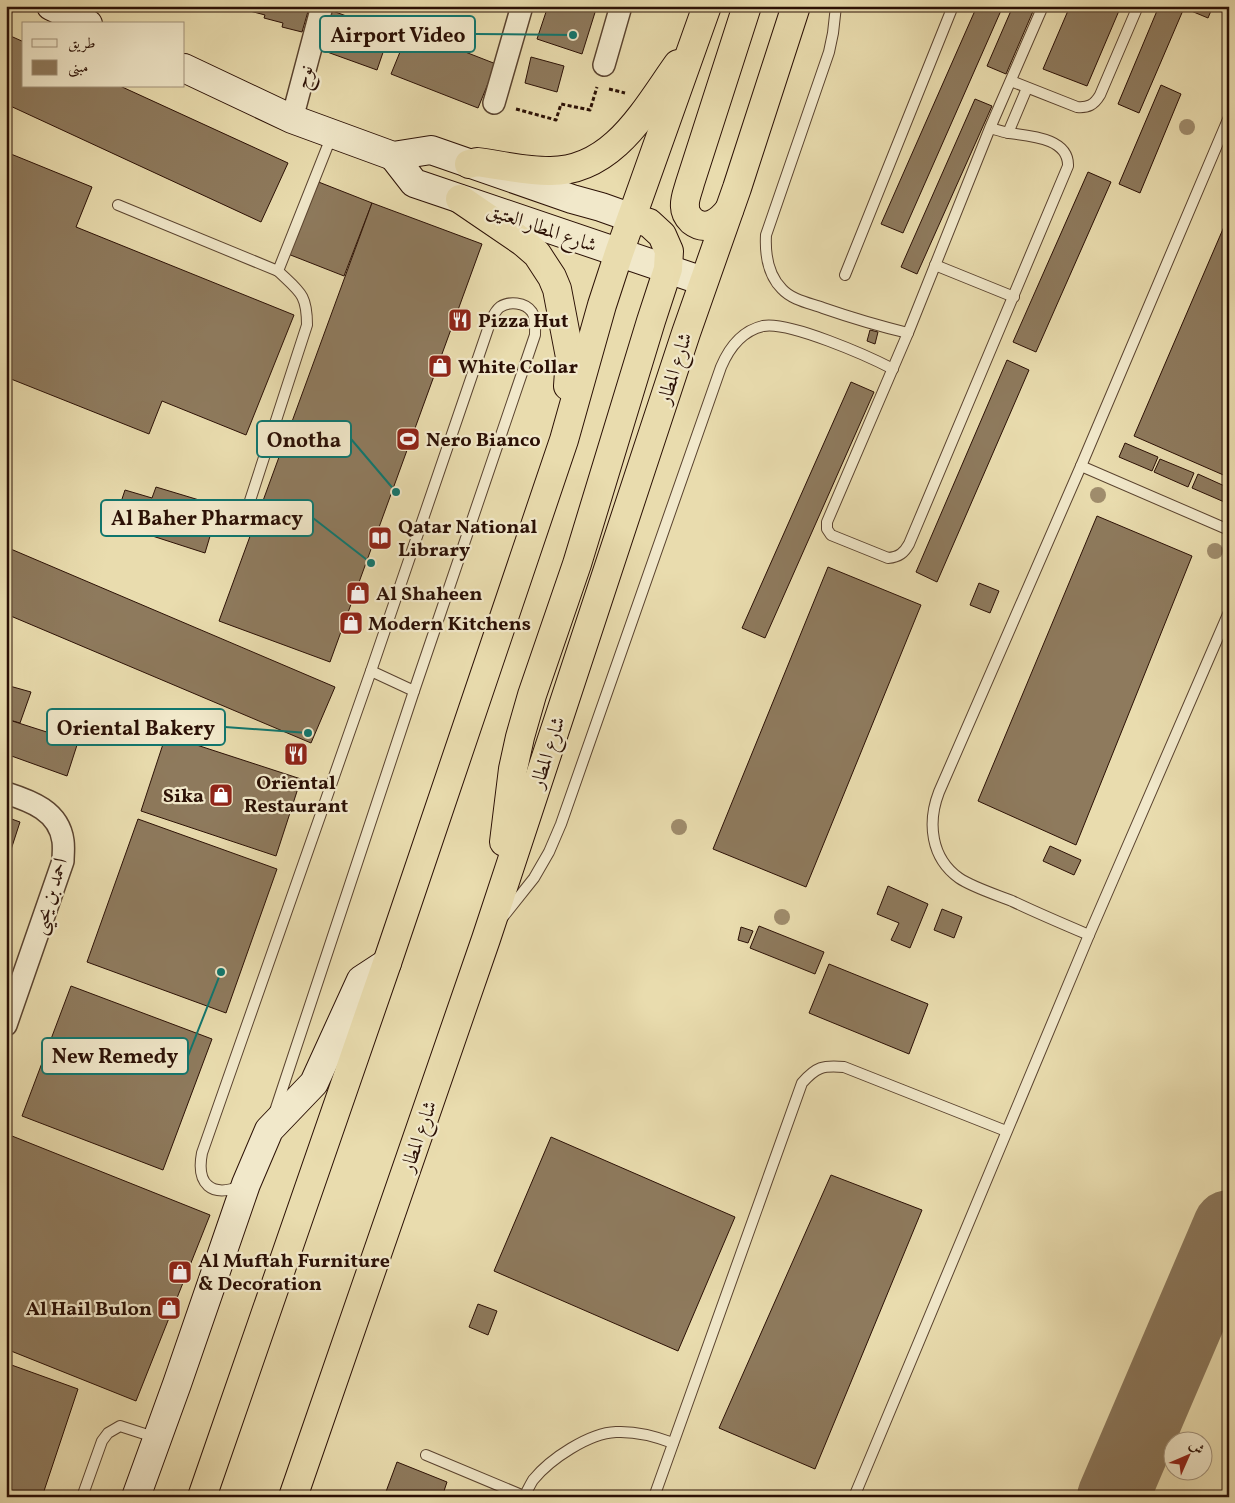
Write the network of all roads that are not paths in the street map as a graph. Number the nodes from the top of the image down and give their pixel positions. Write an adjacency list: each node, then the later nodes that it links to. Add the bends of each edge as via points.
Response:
1 (9, 6): 13 (lane)
2 (51, 6): 14 (street)
3 (322, 6): 22 (street, نوح)
4 (522, 6): 20 (street)
5 (621, 6): 16 (street)
6 (707, 6): 15 (highway)
7 (747, 6): 30 (highway, via 684,205 688,217 702,226 716,222)
8 (796, 6): 30 (highway, شارع المطار)
9 (836, 6): 39 (lane, via 829,52 766,235 765,254 771,273 782,289 797,299)
10 (953, 6): 36 (lane)
11 (1042, 6): 18 (lane)
12 (1138, 6): 19 (lane, via 1100,95 1091,106 1077,107)
13 (6, 13)
14 (84, 22)
15 (696, 38): 27 (highway, via 628,133 604,155 582,166 548,171 477,162); 31 (highway)
16 (604, 65)
17 (185, 68): 22 (street, شارع المطار العتيق)
18 (1011, 81): 19 (lane); 23 (lane)
19 (1027, 88): 24 (lane)
20 (494, 103)
21 (1229, 117): 42 (lane)
22 (292, 118): 25 (street, شارع المطار العتيق)
23 (990, 128): 24 (lane); 33 (lane)
24 (1008, 133): 38 (lane, via 1058,145 1068,160)
25 (333, 134): 26 (street, شارع المطار العتيق); 35 (lane)
26 (393, 156): 27 (street, شارع المطار العتيق, via 431,150); 28 (street, شارع المطار العتيق, via 414,182)
27 (469, 164): 31 (street, شارع المطار العتيق)
28 (460, 199): 32 (street, شارع المطار العتيق); 41 (highway, via 536,254 557,289 570,357)
29 (118, 205): 35 (lane)
30 (729, 210): 37 (highway, شارع المطار)
31 (632, 218): 32 (highway); 34 (highway, via 649,223 662,235 669,251)
32 (619, 253): 34 (street, شارع المطار العتيق); 41 (highway)
33 (936, 265): 38 (lane); 39 (lane)
34 (668, 269): 37 (street, شارع المطار العتيق); 50 (highway, via 520,737)
35 (278, 271): 43 (lane, via 300,292 307,306 307,326)
36 (845, 275)
37 (703, 281): 50 (highway, شارع المطار)
38 (1014, 297): 40 (lane, via 908,544 897,557 888,558 831,535 827,522)
39 (908, 333): 40 (lane)
40 (893, 369): 50 (lane, via 857,351 784,327 763,326 745,334 730,348 561,824 534,878)
41 (564, 440): 51 (highway)
42 (1081, 466): 44 (lane); 49 (lane, via 939,792 932,826 941,859 960,878)
43 (245, 516)
44 (1229, 530)
45 (1229, 612): 49 (lane)
46 (371, 671): 47 (lane); 47 (lane, via 491,320 498,308 523,305 533,312 535,335); 55 (lane, via 202,1154 199,1167 208,1186 228,1191)
47 (414, 691): 53 (lane)
48 (6, 792): 52 (street, احمد بن يحيى, via 30,800 57,824 63,841 63,862)
49 (1089, 935): 54 (lane)
50 (486, 939): 63 (highway, شارع المطار)
51 (388, 963): 53 (street, via 361,980 314,1082); 62 (highway)
52 (6, 1025)
53 (269, 1130): 55 (street)
54 (1006, 1130): 57 (lane, via 844,1067 828,1065 813,1071 802,1083); 65 (lane)
55 (246, 1184): 56 (street)
56 (157, 1438): 60 (lane, via 120,1426 108,1433 102,1441); 61 (street)
57 (673, 1443): 59 (lane, via 651,1435 616,1432 600,1435 578,1444 546,1467); 64 (lane)
58 (426, 1455): 59 (lane)
59 (524, 1496)
60 (82, 1497)
61 (136, 1497)
62 (202, 1497)
63 (293, 1497)
64 (654, 1497)
65 (854, 1497)

